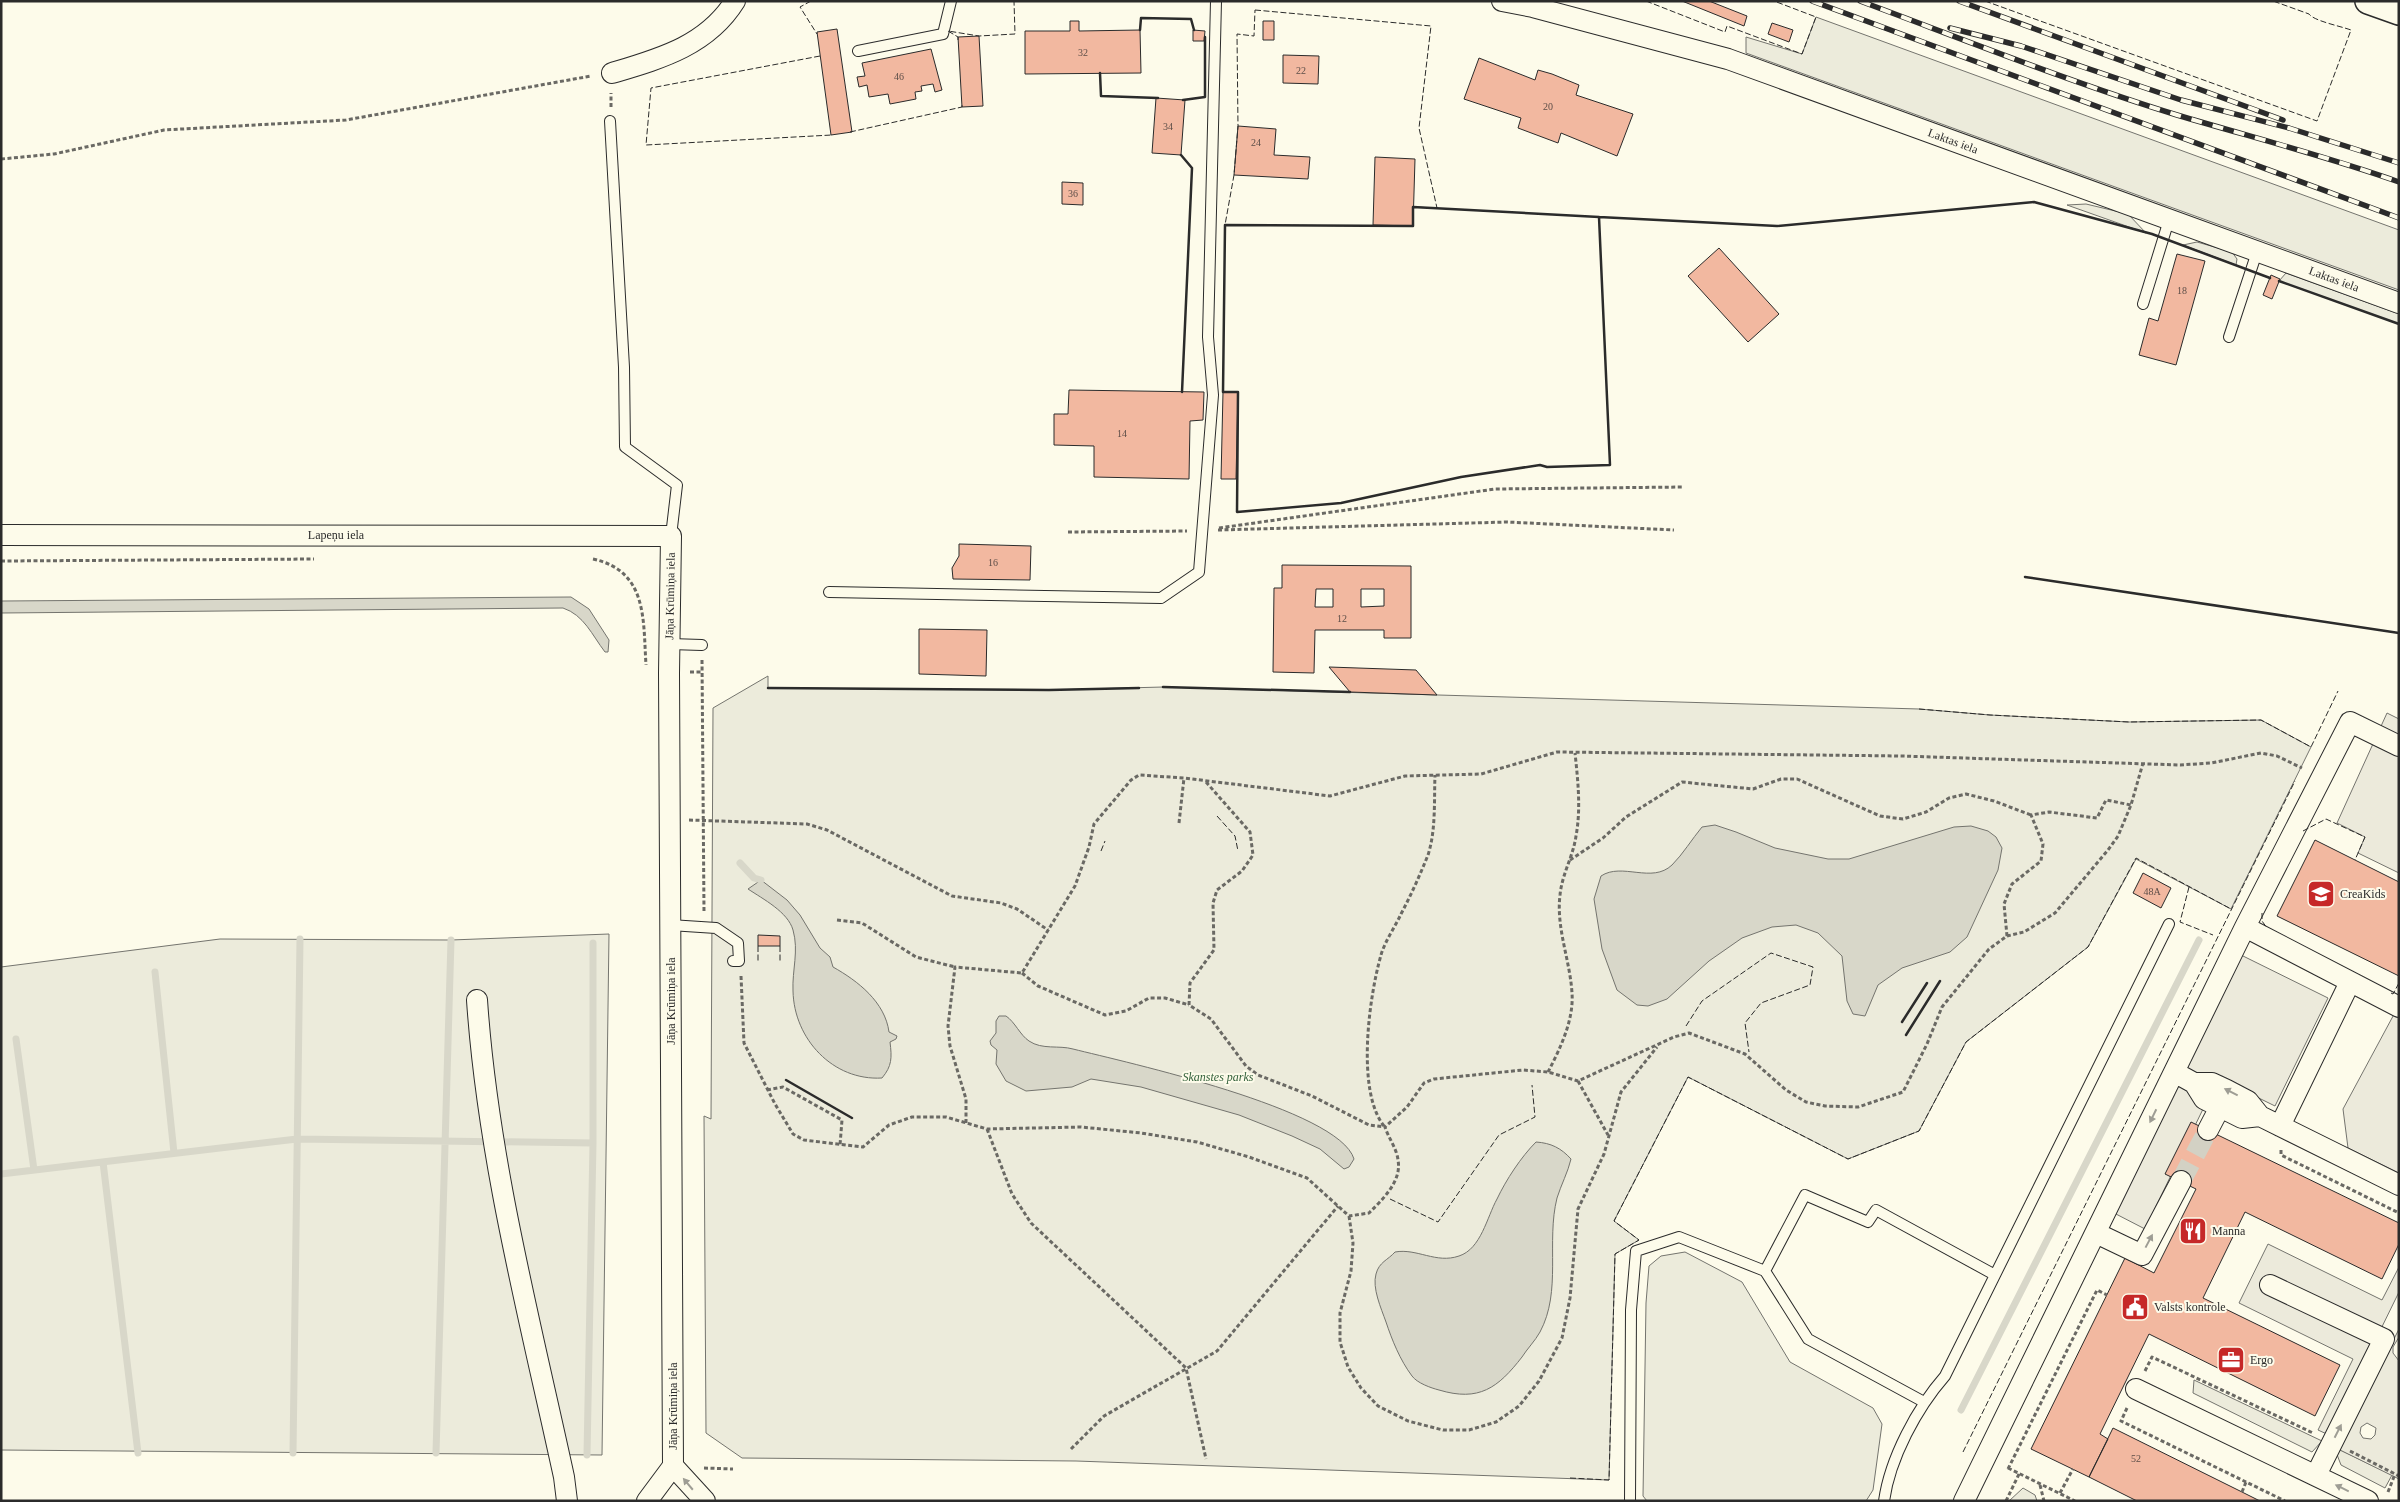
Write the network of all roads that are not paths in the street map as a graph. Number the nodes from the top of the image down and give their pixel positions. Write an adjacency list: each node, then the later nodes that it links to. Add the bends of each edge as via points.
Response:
1 (735, 1): 8 (street, via 699,40 665,57)
2 (950, 1): 7 (lane, via 943,34)
3 (1216, 1): 17 (lane, via 1208,337 1213,396 1199,572 1161,598)
4 (1502, 1): 10 (street, Laktas iela, via 1728,60)
5 (2368, 1): 6 (street)
6 (2399, 12)
7 (858, 51)
8 (612, 73)
9 (610, 121): 16 (lane, via 624,367 625,447 676,485)
10 (2169, 220): 11 (street, Laktas iela); 13 (lane)
11 (2258, 252): 12 (street, Laktas iela); 14 (lane)
12 (2399, 303)
13 (2143, 304)
14 (2229, 337)
15 (1, 536): 16 (street, Lapeņu iela)
16 (671, 536): 18 (street, Jāņa Krūmiņa iela)
17 (829, 592)
18 (670, 644): 19 (lane); 22 (street, Jāņa Krūmiņa iela)
19 (702, 644)
20 (2399, 746): 23 (street, via 2350,722)
21 (2169, 924): 38 (lane)
22 (670, 925): 24 (lane, via 716,928 738,943); 42 (street, Jāņa Krūmiņa iela)
23 (2245, 927): 25 (street); 28 (street)
24 (736, 961)
25 (2350, 982): 27 (street); 32 (street)
26 (477, 1000): 44 (street, via 480,1049 497,1164)
27 (2399, 1007)
28 (2174, 1072): 29 (street); 36 (street, one-way to 36)
29 (2194, 1083): 30 (street, via 2204,1099); 31 (street, one-way to 29, via 2248,1101 2227,1090 2212,1083)
30 (2220, 1107): 31 (street, via 2242,1118); 33 (street)
31 (2260, 1116): 32 (street)
32 (2280, 1126): 35 (street)
33 (2208, 1130)
34 (2181, 1182): 36 (street, one-way to 34, via 2142,1255)
35 (2399, 1185)
36 (2096, 1233): 49 (street)
37 (1764, 1271): 38 (lane, via 1805,1195 1868,1222 1876,1210); 41 (lane, via 1808,1339); 47 (lane, via 1679,1237 1636,1251 1632,1310)
38 (1995, 1275): 41 (lane, via 1945,1376)
39 (2270, 1285): 43 (street, one-way to 39, via 2384,1339)
40 (2136, 1389): 43 (street)
41 (1924, 1402): 48 (lane, via 1892,1466)
42 (673, 1466): 45 (street, Jāņa Krūmiņa iela); 46 (street, Jāņa Krūmiņa iela, one-way to 42)
43 (2316, 1475): 50 (street, one-way to 43)
44 (567, 1501)
45 (647, 1501)
46 (705, 1501)
47 (1630, 1501)
48 (1884, 1501)
49 (1964, 1501)
50 (2368, 1501)

